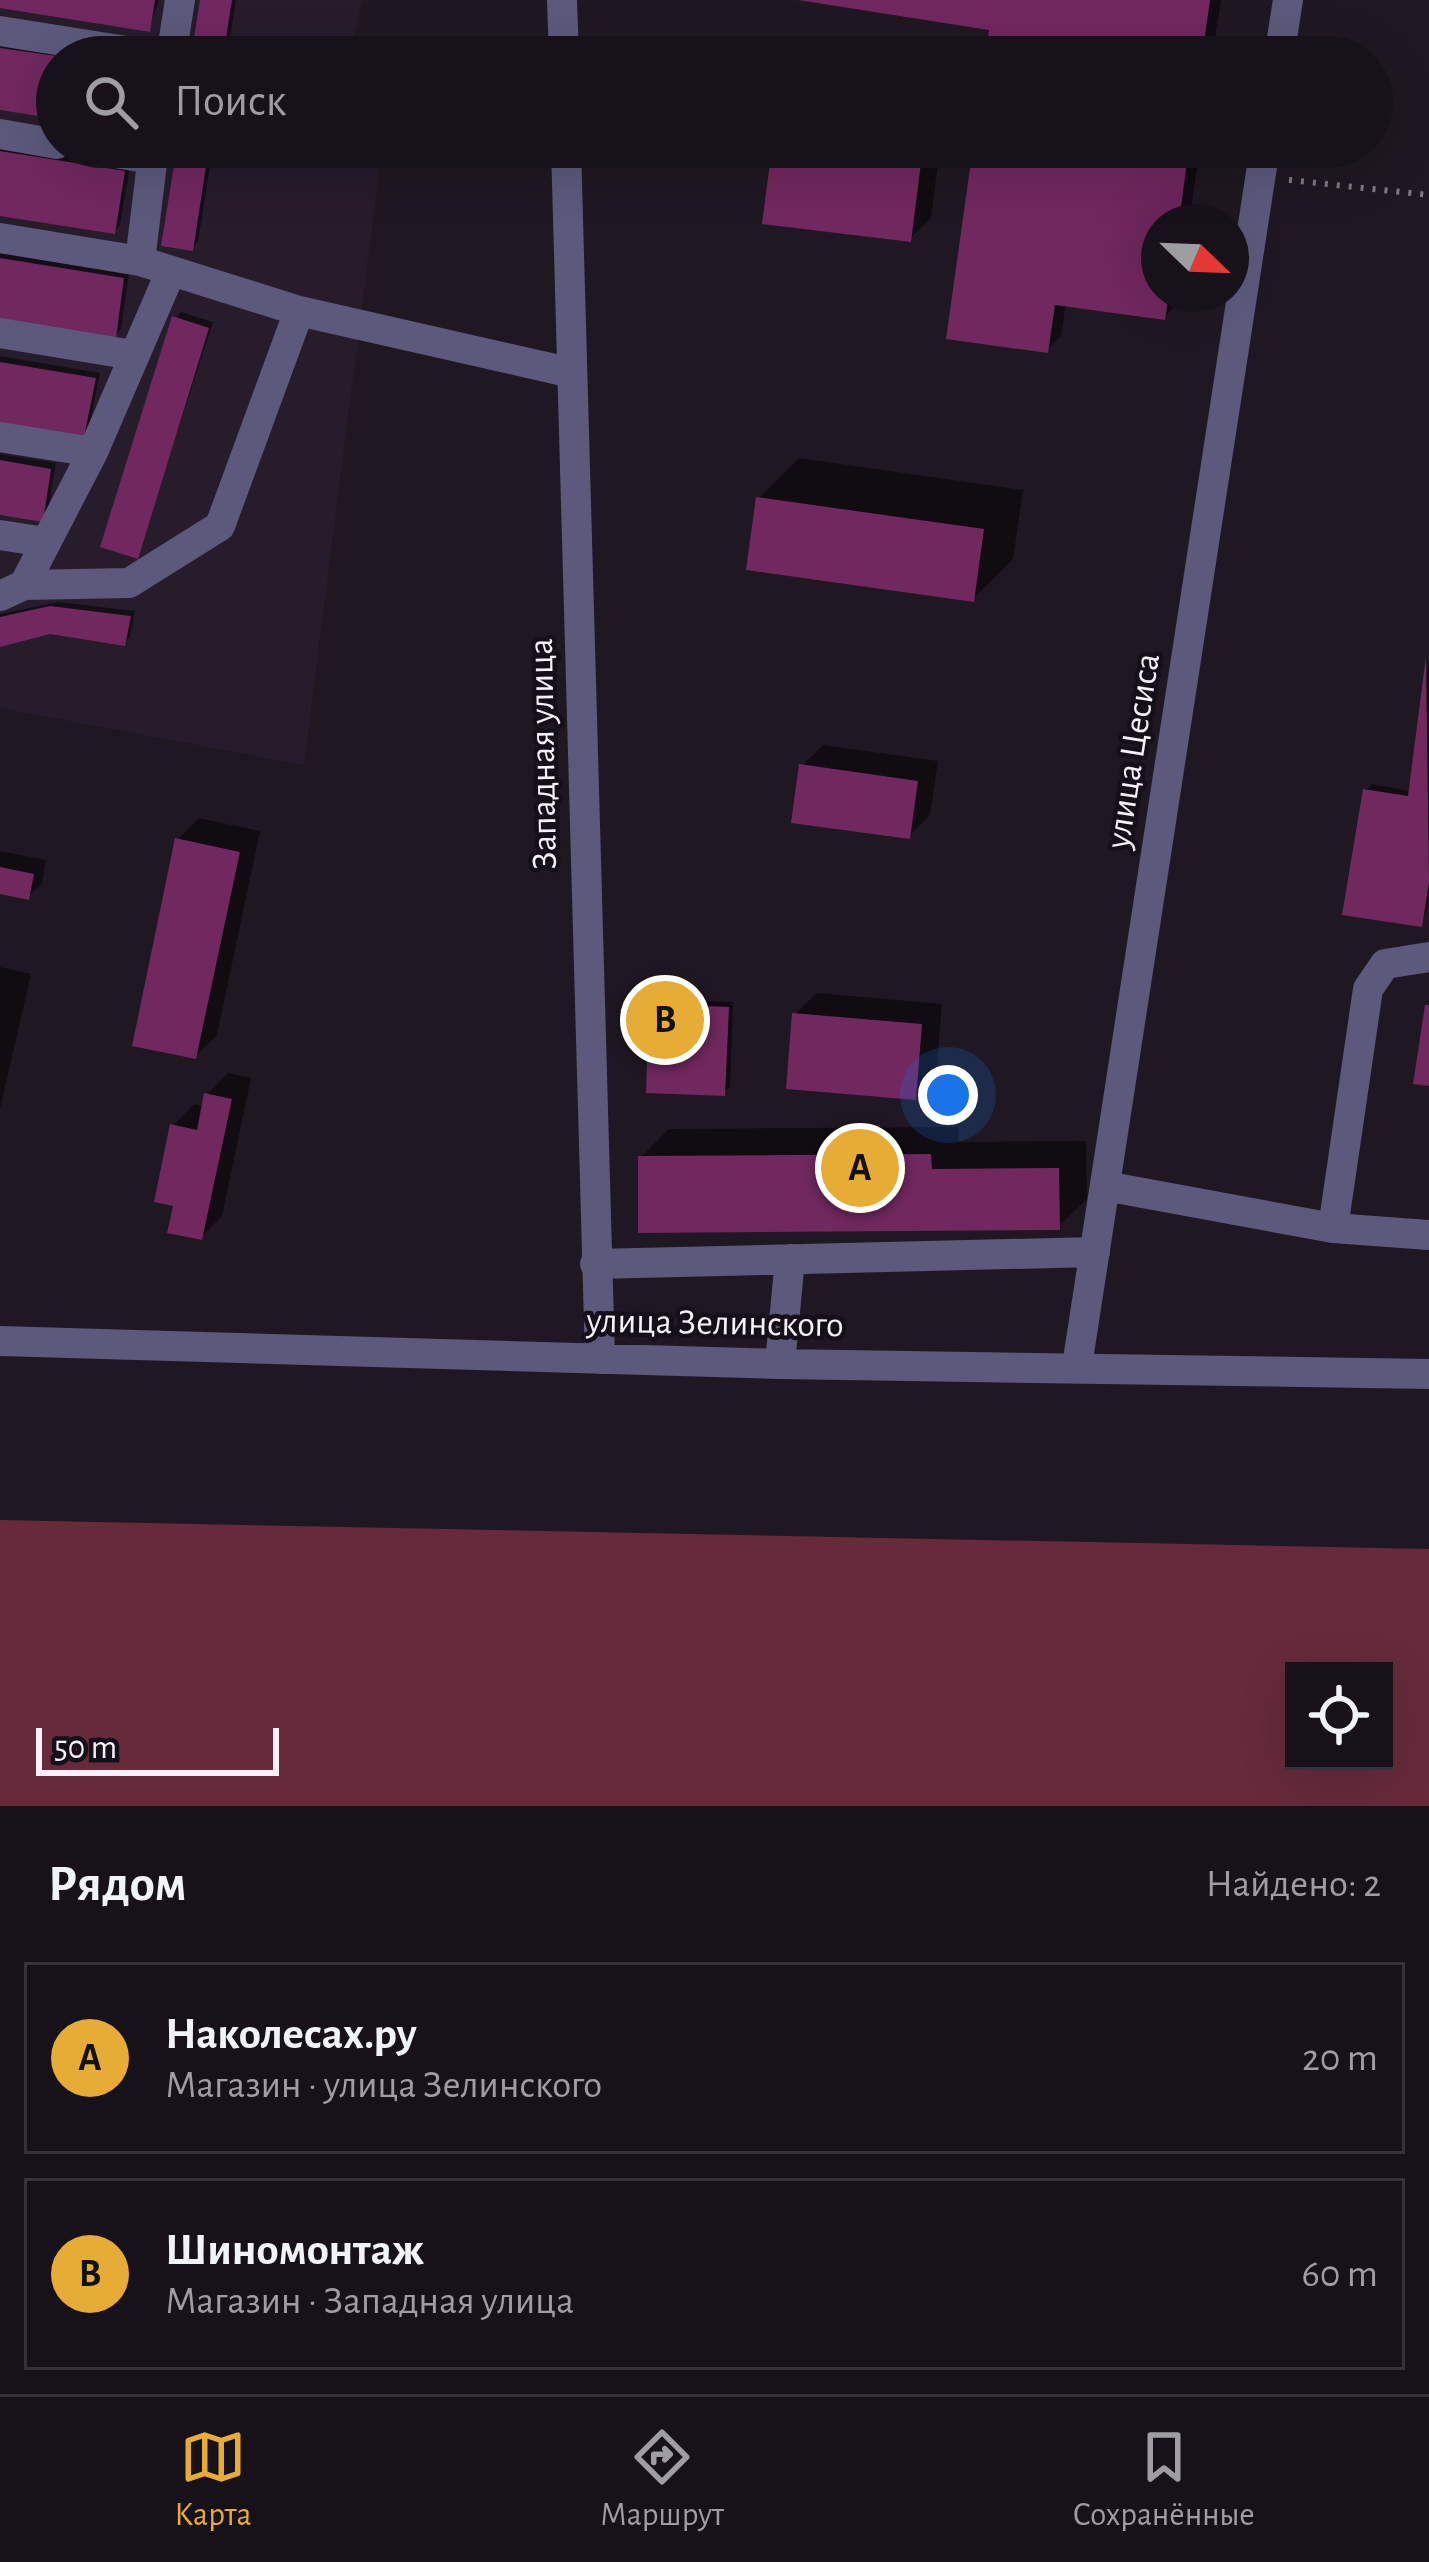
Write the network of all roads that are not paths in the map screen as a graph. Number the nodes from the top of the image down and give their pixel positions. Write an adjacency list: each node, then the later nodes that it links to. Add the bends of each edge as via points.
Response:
1 (180, 0): 5 (street)
2 (562, 0): 6 (street)
3 (1288, 0): 7 (street)
4 (0, 31): 8 (street)
5 (172, 36)
6 (563, 36)
7 (1282, 36)
8 (36, 37)
9 (0, 134): 10 (street)
10 (36, 140)
11 (151, 168): 15 (street)
12 (567, 168): 20 (street, Западная улица)
13 (1262, 168): 27 (street, улица Цесиса)
14 (0, 238): 15 (street)
15 (140, 261): 16 (street)
16 (171, 271): 17 (street); 19 (street)
17 (299, 311): 20 (street); 25 (street, via 220,526 129,583)
18 (0, 333): 19 (street)
19 (133, 355): 22 (street)
20 (572, 373): 32 (street, Западная улица)
21 (0, 436): 22 (street)
22 (93, 452): 24 (street)
23 (0, 535): 24 (street)
24 (46, 542): 25 (street)
25 (12, 591)
26 (1429, 957): 28 (street, via 1385,964 1368,989)
27 (1105, 1186): 28 (street); 30 (street, улица Цесиса)
28 (1334, 1228): 29 (street)
29 (1429, 1235)
30 (1095, 1252): 31 (street); 36 (street, улица Цесиса)
31 (790, 1259): 32 (street); 35 (street)
32 (596, 1264): 34 (street, Западная улица)
33 (6, 1338): 34 (street, улица Зелинского)
34 (599, 1359): 35 (street, улица Зелинского)
35 (780, 1364): 36 (street, улица Зелинского)
36 (1077, 1366): 37 (street, улица Зелинского)
37 (1429, 1374)

